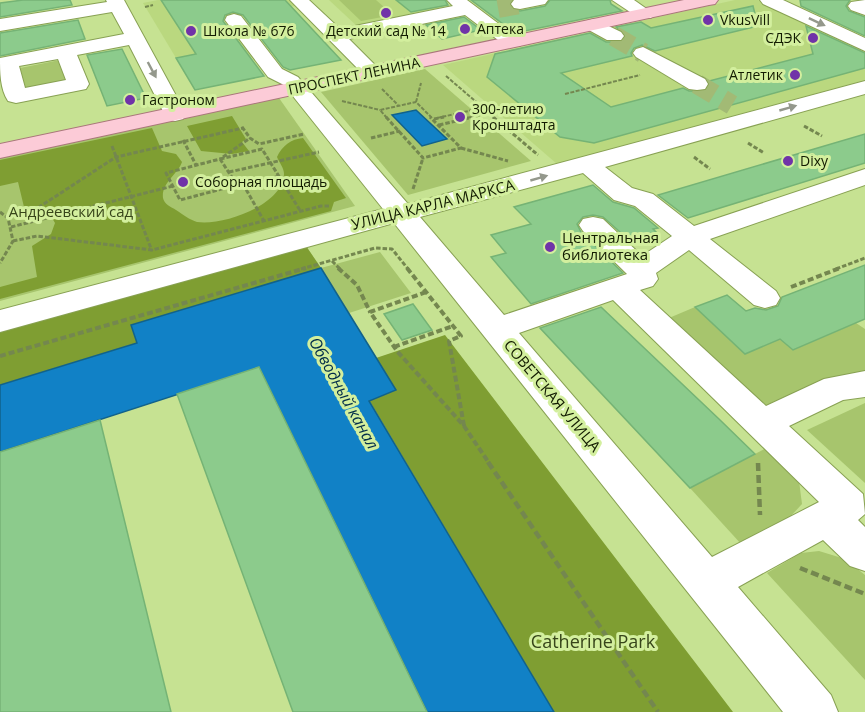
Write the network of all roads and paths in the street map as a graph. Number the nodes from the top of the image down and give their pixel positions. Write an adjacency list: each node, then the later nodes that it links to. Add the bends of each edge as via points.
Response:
1 (300, 0): 16 (street)
2 (539, 0): 7 (street)
3 (675, 0): 10 (main road, ПРОСПЕКТ ЛЕНИНА)
4 (709, 0): 10 (main road, ПРОСПЕКТ ЛЕНИНА)
5 (769, 0): 20 (street, one-way to 20)
6 (116, 3): 14 (street); 18 (street)
7 (520, 4)
8 (865, 4): 12 (street, via 857,6)
9 (466, 7): 11 (street); 16 (street); 19 (street)
10 (634, 7): 15 (main road, ПРОСПЕКТ ЛЕНИНА); 19 (main road, ПРОСПЕКТ ЛЕНИНА)
11 (498, 8)
12 (865, 10)
13 (234, 20): 28 (street, СОВЕТСКАЯ УЛИЦА, via 275,73)
14 (0, 25)
15 (594, 25): 17 (street); 19 (main road, ПРОСПЕКТ ЛЕНИНА)
16 (335, 36): 27 (street)
17 (614, 36)
18 (135, 38): 21 (street); 40 (street, one-way to 40)
19 (509, 39): 27 (main road, ПРОСПЕКТ ЛЕНИНА)
20 (865, 45)
21 (66, 52): 23 (street); 23 (street, via 78,84 16,96)
22 (643, 53): 24 (street)
23 (4, 63)
24 (669, 68): 29 (street); 31 (path)
25 (438, 70): 37 (path)
26 (423, 73): 33 (path)
27 (371, 74): 28 (main road, ПРОСПЕКТ ЛЕНИНА); 36 (path)
28 (294, 84): 40 (main road, ПРОСПЕКТ ЛЕНИНА); 79 (street, СОВЕТСКАЯ УЛИЦА)
29 (697, 84)
30 (860, 92): 41 (street, УЛИЦА КАРЛА МАРКСА, one-way to 30)
31 (565, 94)
32 (341, 100): 38 (path)
33 (416, 102): 36 (path); 42 (path)
34 (521, 105): 39 (path)
35 (732, 105): 41 (street)
36 (399, 106): 38 (path)
37 (483, 108): 39 (path); 42 (path)
38 (380, 110): 47 (path)
39 (488, 113): 45 (path); 66 (path)
40 (175, 118): 54 (main road, ПРОСПЕКТ ЛЕНИНА); 55 (path); 59 (main road, ПРОСПЕКТ ЛЕНИНА)
41 (755, 118): 67 (street, УЛИЦА КАРЛА МАРКСА)
42 (433, 120): 45 (path)
43 (239, 121): 46 (path)
44 (796, 121): 49 (path)
45 (438, 125): 57 (path)
46 (243, 128): 50 (path); 55 (path)
47 (400, 131): 52 (path); 64 (path)
48 (307, 133): 56 (path)
49 (822, 136)
50 (250, 138): 56 (path); 65 (path)
51 (740, 138): 62 (path)
52 (369, 139)
53 (110, 140): 63 (path)
54 (0, 142)
55 (184, 142): 63 (path); 70 (path)
56 (259, 144): 58 (path)
57 (461, 148): 64 (path); 69 (path)
58 (262, 149): 65 (path); 68 (path)
59 (0, 151)
60 (320, 151): 68 (path)
61 (688, 153): 71 (path)
62 (764, 153)
63 (116, 157): 78 (path); 84 (path, via 30,213)
64 (423, 158): 79 (path)
65 (220, 159): 70 (path); 72 (path)
66 (546, 161)
67 (598, 161): 79 (street, УЛИЦА КАРЛА МАРКСА, one-way to 67); 89 (street, via 623,194 644,200)
68 (271, 162): 72 (path); 73 (path)
69 (517, 164)
70 (196, 165): 77 (path, via 166,172)
71 (710, 169)
72 (229, 172): 76 (path)
73 (280, 176): 75 (path); 81 (path)
74 (865, 177): 89 (street)
75 (243, 184): 76 (path); 85 (path)
76 (237, 185): 77 (path, via 180,200)
77 (173, 186): 78 (path)
78 (131, 196): 87 (path); 91 (path)
79 (407, 202): 100 (street, УЛИЦА КАРЛА МАРКСА, via 357,223); 102 (street, СОВЕТСКАЯ УЛИЦА)
80 (333, 206): 81 (path)
81 (301, 211): 83 (path); 85 (path)
82 (0, 212): 84 (path)
83 (305, 217)
84 (8, 218): 87 (path)
85 (264, 221): 88 (path); 91 (path)
86 (593, 225): 96 (street)
87 (10, 227): 90 (path)
88 (267, 227)
89 (690, 237): 96 (street); 98 (street)
90 (13, 241): 91 (path, via 37,236); 95 (path)
91 (152, 250): 92 (path)
92 (154, 257)
93 (865, 258): 98 (path)
94 (332, 261): 97 (path, via 375,248 392,249); 99 (path, via 352,278); 104 (path)
95 (0, 263)
96 (629, 278): 102 (street); 106 (street)
97 (426, 292): 99 (path); 101 (path)
98 (765, 298)
99 (370, 312): 103 (path)
100 (0, 321)
101 (453, 326): 103 (path); 107 (path, via 461,336 449,341)
102 (497, 329): 110 (street, СОВЕТСКАЯ УЛИЦА)
103 (394, 347): 107 (path)
104 (0, 356)
105 (865, 384): 106 (street, via 836,388)
106 (761, 424): 108 (street, via 849,506)
107 (464, 426): 111 (path)
108 (828, 518): 109 (street); 110 (street)
109 (865, 553)
110 (706, 582): 112 (street, СОВЕТСКАЯ УЛИЦА)
111 (658, 712)
112 (814, 712)

